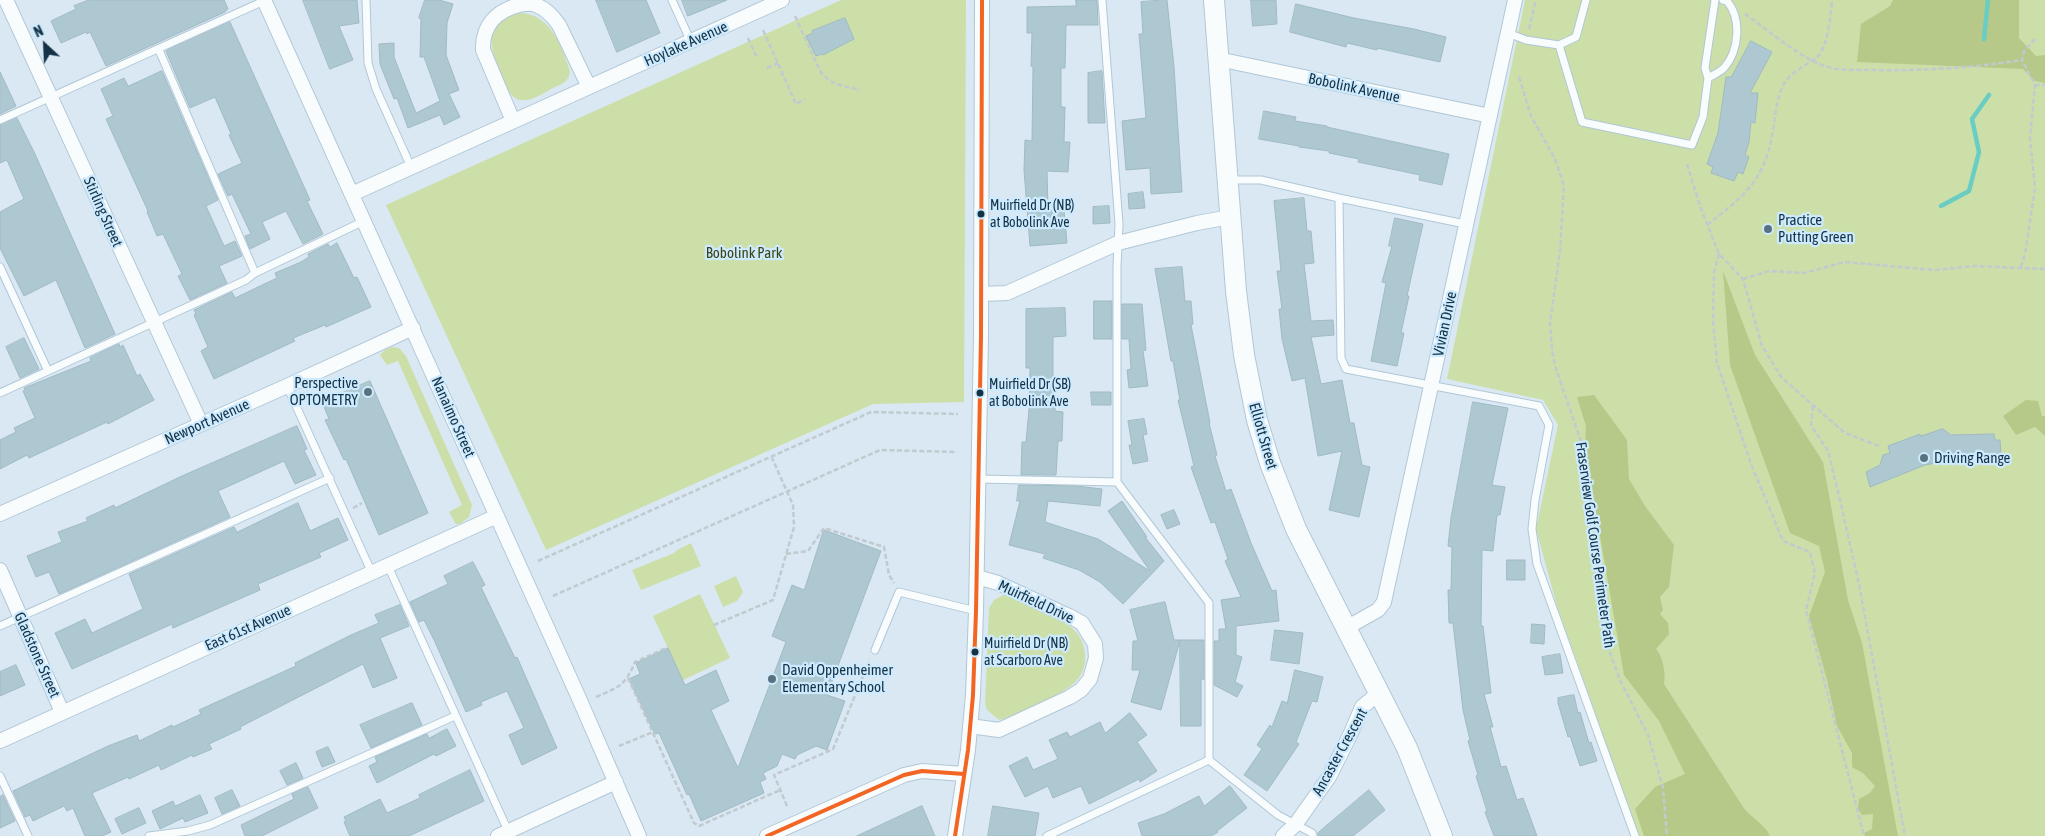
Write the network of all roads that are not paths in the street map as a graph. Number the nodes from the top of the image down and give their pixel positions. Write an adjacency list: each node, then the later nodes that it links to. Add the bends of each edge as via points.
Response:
1 (6, 0): 20 (street, Stirling Street)
2 (265, 0): 16 (lane); 26 (street, Nanaimo Street)
3 (366, 0): 24 (lane, via 368,64)
4 (672, 0): 14 (lane)
5 (782, 0): 14 (street, Hoylake Avenue)
6 (982, 0): 34 (street, Muirfield Drive)
7 (1102, 0): 31 (lane)
8 (1214, 0): 17 (street, Elliott Street)
9 (1515, 0): 13 (street, Vivian Drive)
10 (1586, 0): 15 (lane, via 1576,37)
11 (1715, 0): 18 (lane, via 1705,68)
12 (1725, 1): 18 (lane, via 1736,22 1737,36 1724,68)
13 (1508, 33): 15 (lane, via 1526,40); 21 (street, Vivian Drive)
14 (690, 42): 19 (street, Hoylake Avenue)
15 (1559, 45): 18 (lane, via 1582,122 1692,145 1703,118)
16 (159, 50): 20 (lane); 33 (lane)
17 (1218, 59): 21 (street, Bobolink Avenue); 25 (street, Elliott Street)
18 (1708, 78)
19 (589, 87): 23 (street, Hoylake Avenue); 23 (street, via 552,16 538,6 523,4 509,7 491,20 483,39 483,50)
20 (51, 97): 22 (lane); 35 (street, Stirling Street)
21 (1490, 116): 30 (street, Vivian Drive)
22 (0, 120)
23 (513, 121): 24 (street, Hoylake Avenue)
24 (411, 167): 26 (street, Hoylake Avenue)
25 (1227, 180): 27 (lane, via 1261,180); 28 (street, Elliott Street)
26 (352, 194): 29 (street, Nanaimo Street)
27 (1339, 198): 30 (lane); 38 (lane, via 1341,358 1346,369)
28 (1230, 217): 31 (street); 54 (street, Elliott Street, via 1244,356 1257,420 1289,513)
29 (364, 221): 33 (lane); 36 (street, Nanaimo Street)
30 (1465, 224): 38 (street, Vivian Drive)
31 (1118, 243): 34 (street, via 1007,293); 44 (lane)
32 (0, 267): 37 (lane)
33 (255, 273): 35 (lane)
34 (981, 294): 43 (street, Muirfield Drive)
35 (154, 323): 37 (lane); 41 (street, Stirling Street)
36 (413, 328): 39 (street, Newport Avenue); 46 (street, Nanaimo Street)
37 (48, 371): 40 (lane)
38 (1432, 384): 54 (street, Vivian Drive, via 1384,602 1378,610); 76 (lane, via 1539,406 1549,425 1532,529 1537,564)
39 (288, 386): 41 (street, Newport Avenue); 42 (lane)
40 (0, 393)
41 (201, 424): 45 (street, Newport Avenue)
42 (330, 478): 49 (lane); 52 (lane)
43 (979, 479): 44 (lane); 50 (street, Muirfield Drive)
44 (1117, 482): 61 (lane, via 1210,603)
45 (0, 514)
46 (497, 516): 47 (street, East 61st Avenue); 64 (street, Nanaimo Street)
47 (388, 566): 49 (street, East 61st Avenue); 58 (lane)
48 (0, 570): 52 (street, Gladstone Street)
49 (372, 573): 57 (street, East 61st Avenue)
50 (977, 578): 51 (street, Muirfield Drive); 59 (street, Muirfield Drive, via 994,582 1082,623 1094,644 1096,658 1090,680 1070,697 999,730)
51 (976, 611): 55 (lane, via 899,592); 59 (street, Muirfield Drive)
52 (20, 617): 53 (lane); 57 (street, Gladstone Street)
53 (0, 626)
54 (1346, 628): 56 (street, Elliott Street)
55 (875, 650)
56 (1380, 692): 65 (street, Ancaster Crescent, via 1362,706 1329,777); 75 (street, Elliott Street, via 1407,748)
57 (62, 712): 60 (street, East 61st Avenue)
58 (455, 716): 66 (lane); 68 (lane, via 210,825)
59 (970, 726): 62 (street, Muirfield Drive)
60 (0, 741)
61 (1209, 760): 65 (lane); 72 (lane)
62 (964, 774): 70 (street, via 922,771 904,775); 71 (street, Muirfield Drive)
63 (0, 776): 67 (lane)
64 (616, 782): 66 (street); 69 (street, Nanaimo Street)
65 (1295, 825): 73 (street, Ancaster Crescent); 74 (lane, via 1312,832)
66 (505, 835)
67 (28, 836)
68 (148, 836)
69 (638, 836)
70 (767, 836)
71 (956, 836)
72 (1048, 836)
73 (1283, 836)
74 (1313, 836)
75 (1442, 836)
76 (1635, 836)

